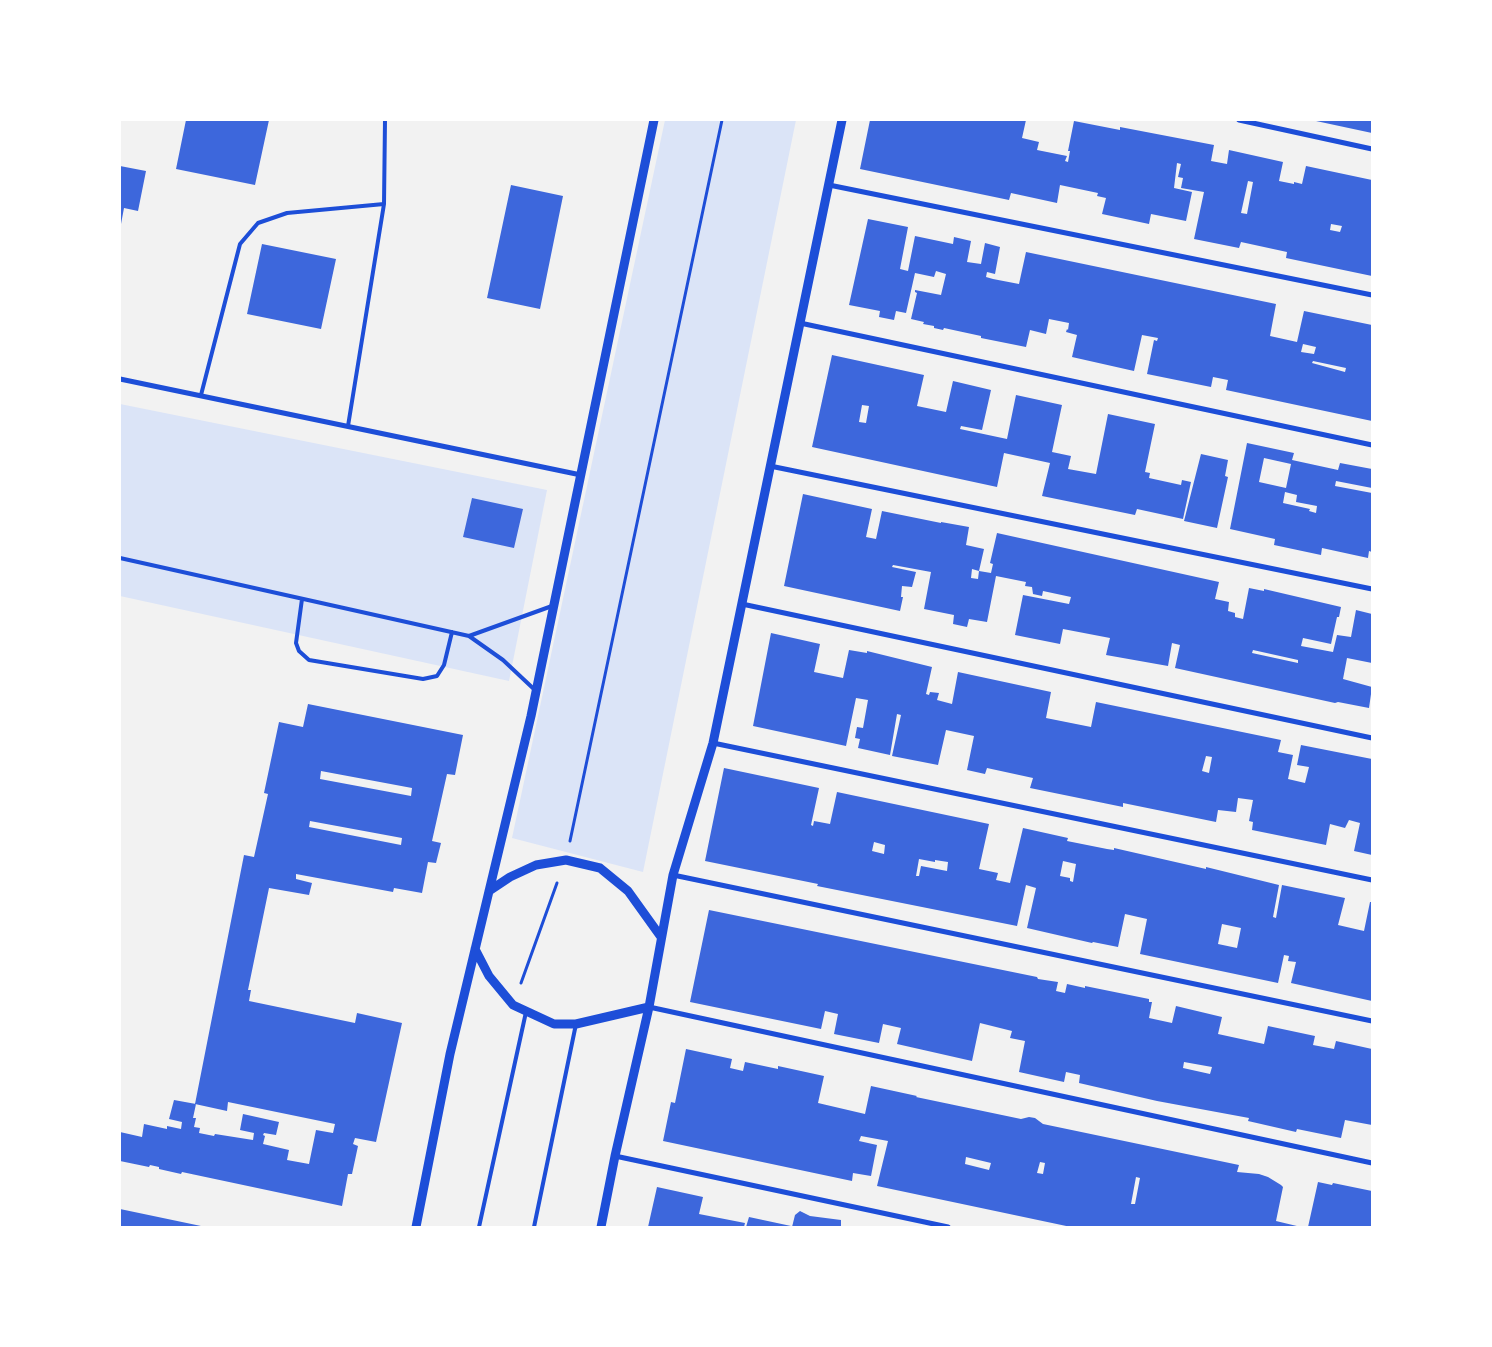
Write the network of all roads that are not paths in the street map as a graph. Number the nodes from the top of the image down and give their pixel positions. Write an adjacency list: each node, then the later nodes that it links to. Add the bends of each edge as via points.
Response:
1 (385, 120): 7 (lane)
2 (654, 120): 15 (street)
3 (842, 120): 6 (street)
4 (1239, 120): 5 (street)
5 (1372, 149)
6 (829, 185): 8 (street); 9 (street)
7 (384, 204): 11 (lane, via 287,212 258,223 240,244); 12 (lane)
8 (1372, 295)
9 (800, 323): 13 (street); 14 (street)
10 (120, 378): 11 (street)
11 (201, 395): 12 (street)
12 (348, 426): 15 (street)
13 (1372, 445)
14 (770, 466): 17 (street); 19 (street)
15 (581, 475): 20 (street)
16 (120, 558): 18 (lane)
17 (1372, 588)
18 (302, 598): 21 (lane); 21 (lane, via 296,643 309,660 423,679 437,676 444,665)
19 (742, 604): 24 (street); 25 (street)
20 (554, 606): 22 (lane); 23 (street)
21 (452, 632): 22 (lane)
22 (469, 636): 23 (lane, via 503,660)
23 (536, 691): 28 (street)
24 (1372, 738)
25 (712, 743): 26 (street); 27 (street)
26 (673, 875): 29 (street); 33 (street)
27 (1372, 880)
28 (489, 891): 29 (street, via 510,876 536,866 566,860 600,868 628,890); 30 (street)
29 (661, 937): 31 (street)
30 (475, 949): 32 (street, via 489,976 513,1005); 37 (street, via 450,1054)
31 (649, 1007): 34 (street); 35 (street); 36 (street)
32 (526, 1012): 34 (street, via 554,1024); 38 (lane)
33 (1372, 1021)
34 (576, 1024): 39 (lane)
35 (615, 1156): 40 (street); 41 (street)
36 (1372, 1163)
37 (416, 1227)
38 (479, 1227)
39 (534, 1227)
40 (601, 1227)
41 (948, 1227)

